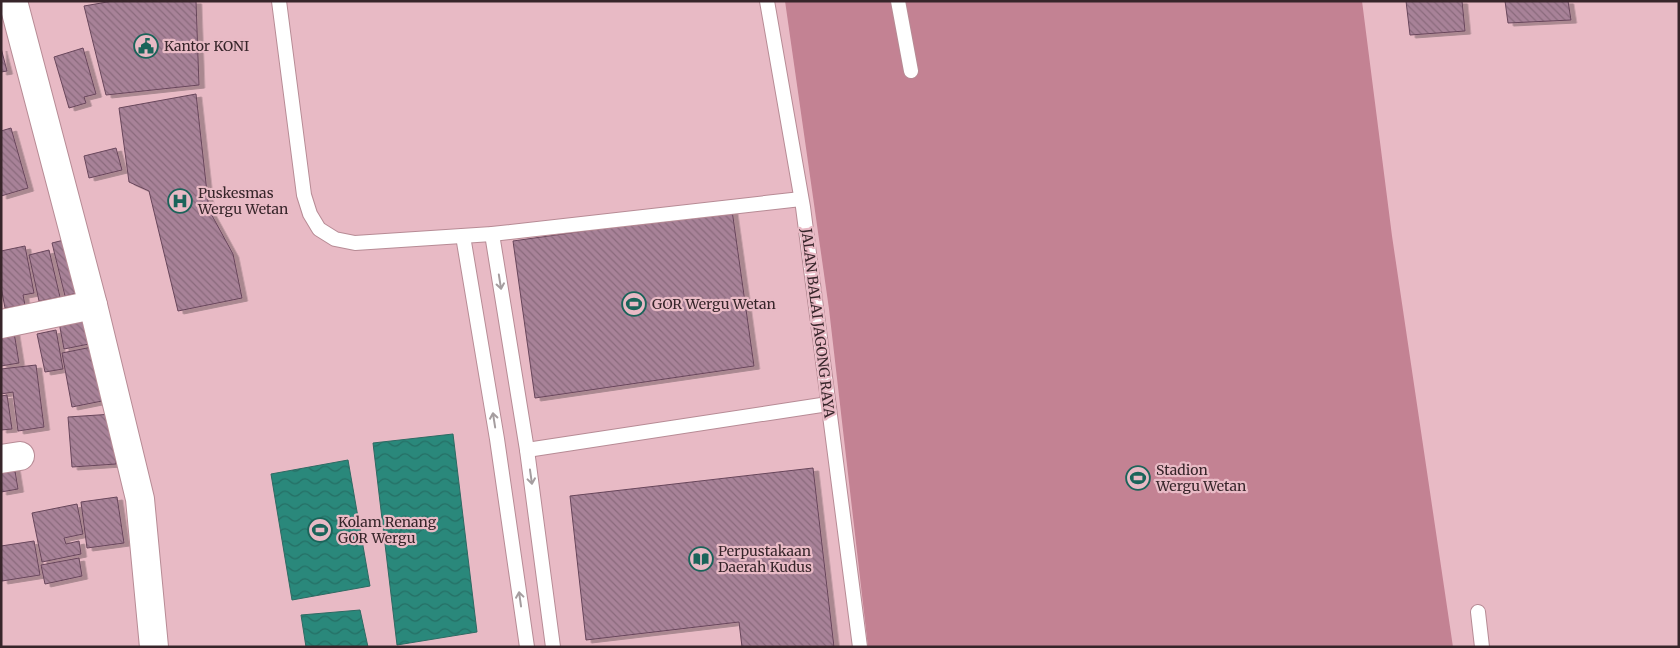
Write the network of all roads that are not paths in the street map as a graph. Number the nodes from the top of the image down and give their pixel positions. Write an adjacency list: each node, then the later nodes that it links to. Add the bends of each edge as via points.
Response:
1 (13, 1): 9 (street)
2 (279, 1): 8 (lane, via 304,195 319,229 335,239 355,243)
3 (767, 1): 6 (lane, JALAN BALAI JAGONG RAYA)
4 (898, 1): 5 (lane)
5 (911, 71)
6 (801, 199): 7 (lane); 11 (lane, JALAN BALAI JAGONG RAYA)
7 (492, 234): 8 (lane); 12 (lane, one-way to 12)
8 (463, 236): 15 (lane, one-way to 8)
9 (93, 305): 10 (street); 14 (street, via 140,498)
10 (1, 324)
11 (828, 404): 12 (lane); 17 (lane, JALAN BALAI JAGONG RAYA)
12 (527, 450): 16 (lane, one-way to 16)
13 (1478, 612): 18 (lane)
14 (154, 647)
15 (527, 647)
16 (553, 647)
17 (860, 647)
18 (1482, 647)

